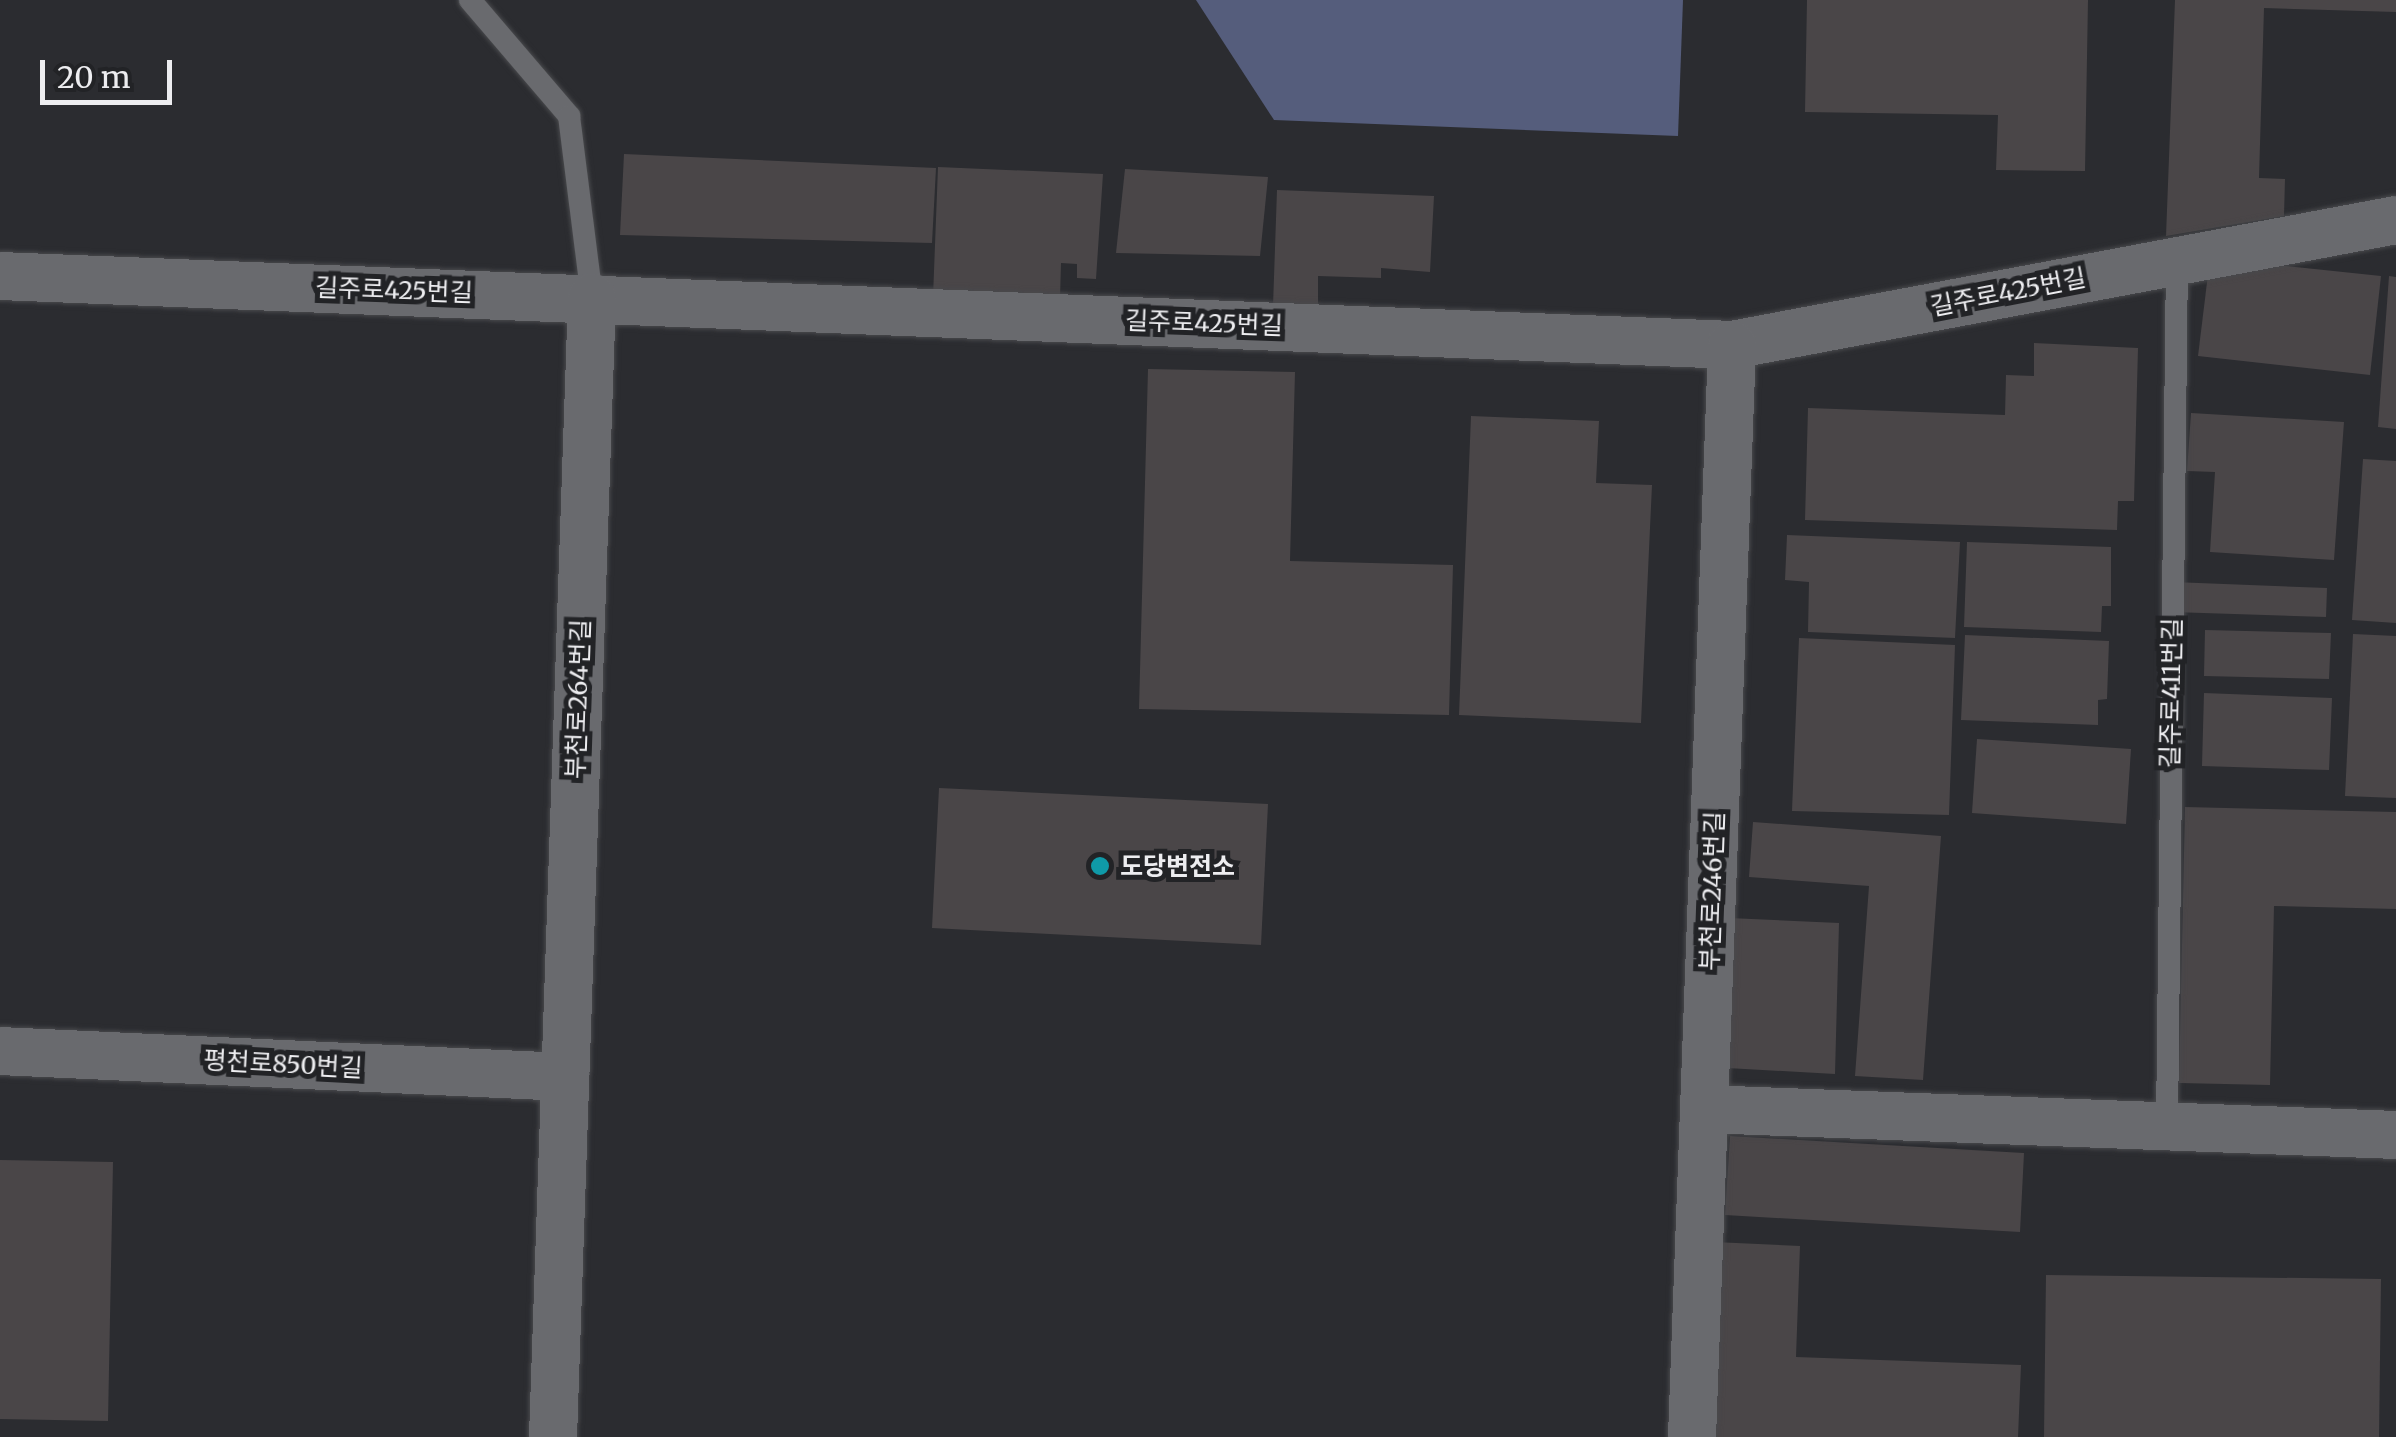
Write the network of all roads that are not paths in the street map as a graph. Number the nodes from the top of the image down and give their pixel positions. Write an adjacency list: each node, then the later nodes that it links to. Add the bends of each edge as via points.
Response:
1 (470, 0): 5 (lane, 부천로264번길, via 568,116)
2 (2396, 220): 3 (street, 길주로425번길)
3 (2177, 260): 6 (street, 길주로425번길); 10 (lane, 길주로411번길)
4 (0, 276): 5 (street, 길주로425번길)
5 (592, 298): 6 (street, 길주로425번길); 8 (street, 부천로264번길)
6 (1732, 345): 9 (street, 부천로246번길)
7 (0, 1051): 8 (street, 평천로850번길)
8 (565, 1077): 12 (street, 부천로264번길)
9 (1704, 1110): 10 (street); 13 (street, 부천로246번길)
10 (2167, 1126): 11 (street)
11 (2396, 1135)
12 (553, 1437)
13 (1692, 1437)

